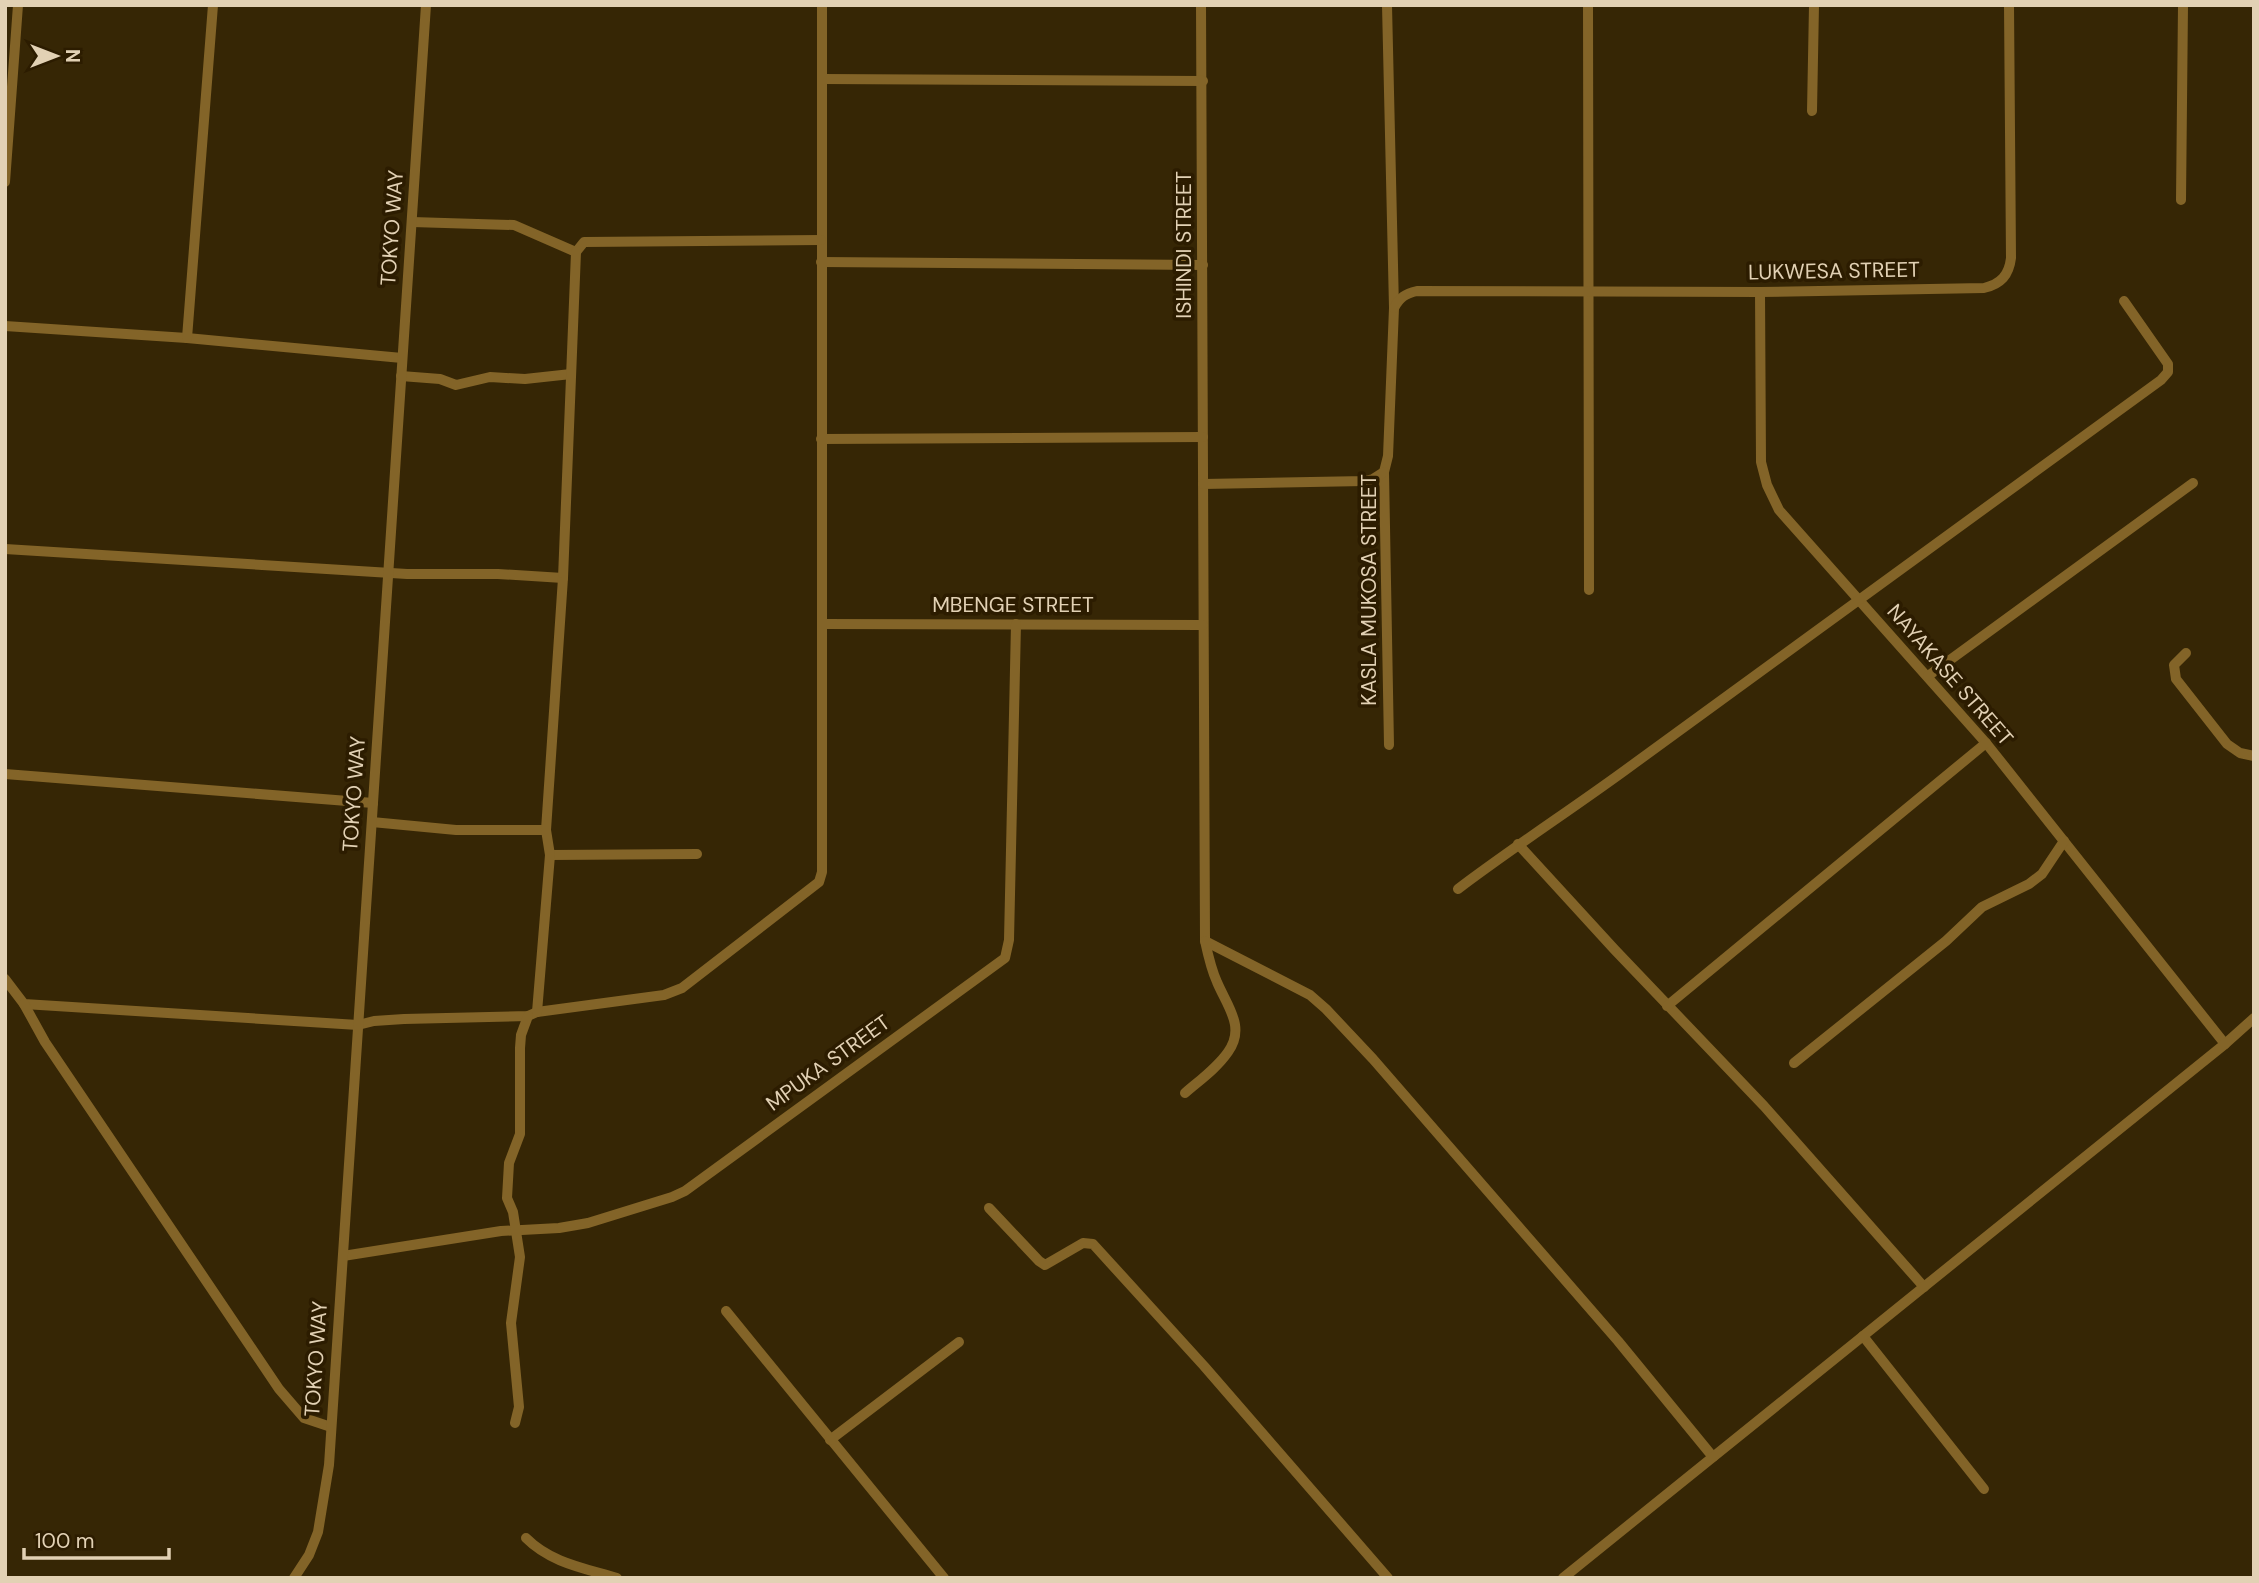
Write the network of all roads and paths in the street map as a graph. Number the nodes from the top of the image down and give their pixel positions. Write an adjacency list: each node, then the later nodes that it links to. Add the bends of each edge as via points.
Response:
1 (18, 5): 14 (street)
2 (213, 5): 26 (street)
3 (426, 5): 16 (street, TOKYO WAY)
4 (822, 5): 11 (street)
5 (1201, 5): 12 (street, ISHINDI STREET)
6 (1387, 5): 24 (street, KASLA MUKOSA STREET)
7 (1588, 5): 21 (street)
8 (1814, 5): 13 (street)
9 (2009, 5): 22 (street, LUKWESA STREET, via 2011,258 2003,279 1984,288)
10 (2183, 5): 15 (street)
11 (821, 79): 12 (street); 17 (street)
12 (1203, 81): 20 (street, ISHINDI STREET)
13 (1812, 111)
14 (5, 182)
15 (2181, 200)
16 (412, 222): 18 (street, via 514,225); 27 (street, TOKYO WAY)
17 (821, 240): 18 (street, via 584,242); 19 (street)
18 (576, 252): 28 (street)
19 (821, 262): 20 (street); 31 (street)
20 (1203, 265): 30 (street, ISHINDI STREET)
21 (1588, 290): 22 (street, LUKWESA STREET); 24 (street, LUKWESA STREET, via 1417,291 1405,294); 38 (street)
22 (1760, 292): 39 (street, NAYAKASE STREET, via 1763,475 1779,510)
23 (2124, 302): 39 (street, via 2168,364 2161,380)
24 (1394, 308): 32 (street, KASLA MUKOSA STREET)
25 (5, 326): 26 (street)
26 (187, 338): 27 (street)
27 (402, 358): 29 (street, TOKYO WAY)
28 (571, 374): 29 (street, via 490,377 456,385); 37 (street)
29 (401, 376): 36 (street, TOKYO WAY)
30 (1203, 437): 31 (street); 33 (street, ISHINDI STREET)
31 (821, 439): 40 (street)
32 (1384, 472): 33 (street, via 1365,481); 46 (street, KASLA MUKOSA STREET)
33 (1203, 484): 42 (street, ISHINDI STREET)
34 (2193, 484): 44 (street)
35 (5, 549): 36 (street)
36 (387, 572): 37 (street); 49 (street, TOKYO WAY)
37 (563, 578): 51 (street)
38 (1589, 590)
39 (1859, 601): 44 (street, NAYAKASE STREET); 53 (street)
40 (823, 624): 41 (street, MBENGE STREET); 61 (street, via 819,882 682,988 664,995)
41 (1016, 624): 42 (street, MBENGE STREET); 68 (street, MPUKA STREET, via 1005,958 685,1191 588,1223)
42 (1203, 625): 57 (street, ISHINDI STREET)
43 (2186, 653): 47 (street, via 2174,664 2176,680 2232,750)
44 (1927, 676): 45 (street, NAYAKASE STREET)
45 (1986, 743): 52 (street, NAYAKASE STREET); 60 (street)
46 (1389, 745)
47 (2254, 756)
48 (5, 774): 49 (street)
49 (373, 803): 50 (street, TOKYO WAY)
50 (372, 822): 51 (street, via 456,830); 63 (street, TOKYO WAY)
51 (546, 830): 55 (street)
52 (2064, 841): 64 (street, NAYAKASE STREET); 65 (street, via 2042,874 1982,907)
53 (1518, 844): 56 (street); 60 (street)
54 (697, 854): 55 (street)
55 (550, 855): 61 (street)
56 (1458, 889)
57 (1205, 940): 66 (street, ISHINDI STREET, via 1236,1021 1236,1036 1219,1063); 77 (street, via 1310,995 1326,1009 1618,1341)
58 (5, 979): 59 (street)
59 (24, 1004): 63 (street); 75 (street, via 279,1389 303,1419)
60 (1667, 1006): 70 (street, via 1764,1106)
61 (532, 1014): 63 (street); 68 (street, via 521,1035 520,1134 509,1163 507,1198)
62 (2254, 1018): 64 (street)
63 (358, 1025): 69 (street, TOKYO WAY)
64 (2225, 1044): 70 (street)
65 (1794, 1063)
66 (1185, 1093)
67 (989, 1208): 83 (street, via 1045,1265 1083,1243 1093,1244)
68 (516, 1230): 69 (street, MPUKA STREET); 74 (street, via 520,1267 511,1323 519,1407)
69 (342, 1256): 75 (street, TOKYO WAY)
70 (1923, 1287): 72 (street)
71 (726, 1311): 76 (street)
72 (1863, 1336): 77 (street); 78 (street)
73 (959, 1342): 76 (street)
74 (515, 1423)
75 (331, 1427): 80 (street, TOKYO WAY, via 318,1532)
76 (830, 1440): 82 (street)
77 (1713, 1457): 84 (street)
78 (1984, 1489)
79 (526, 1538): 81 (street, via 565,1564)
80 (294, 1578)
81 (617, 1578)
82 (944, 1578)
83 (1388, 1578)
84 (1563, 1578)

